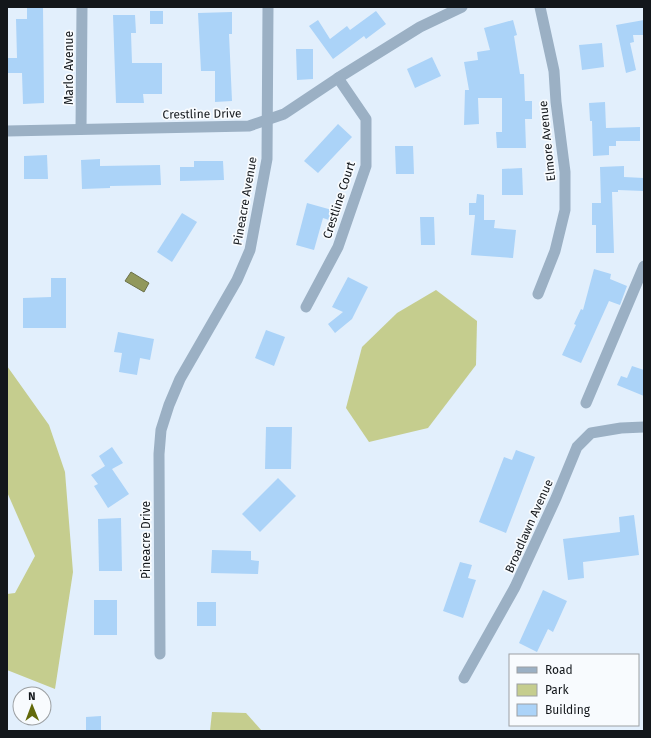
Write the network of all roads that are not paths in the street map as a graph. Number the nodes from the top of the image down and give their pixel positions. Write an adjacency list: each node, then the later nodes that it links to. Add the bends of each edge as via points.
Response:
1 (82, 7): 7 (street, Marlo Avenue)
2 (268, 7): 6 (street, Pineacre Avenue)
3 (540, 7): 10 (street, Elmore Avenue, via 554,71 565,172 565,210 555,251)
4 (457, 8): 5 (street, Crestline Drive, via 420,27)
5 (338, 78): 6 (street, Crestline Drive, via 284,114); 11 (street, Crestline Court, via 366,119 366,166 338,247)
6 (268, 120): 7 (street, Crestline Drive, via 249,126); 13 (street, Pineacre Avenue, via 267,159 250,250 237,280 180,379)
7 (82, 129): 8 (street, Crestline Drive)
8 (7, 131)
9 (644, 266): 12 (street)
10 (538, 294)
11 (306, 307)
12 (586, 403)
13 (162, 427): 15 (street, Pineacre Drive, via 159,454)
14 (644, 427): 16 (street, Broadlawn Avenue, via 591,433 577,447 515,587)
15 (160, 654)
16 (464, 678)

